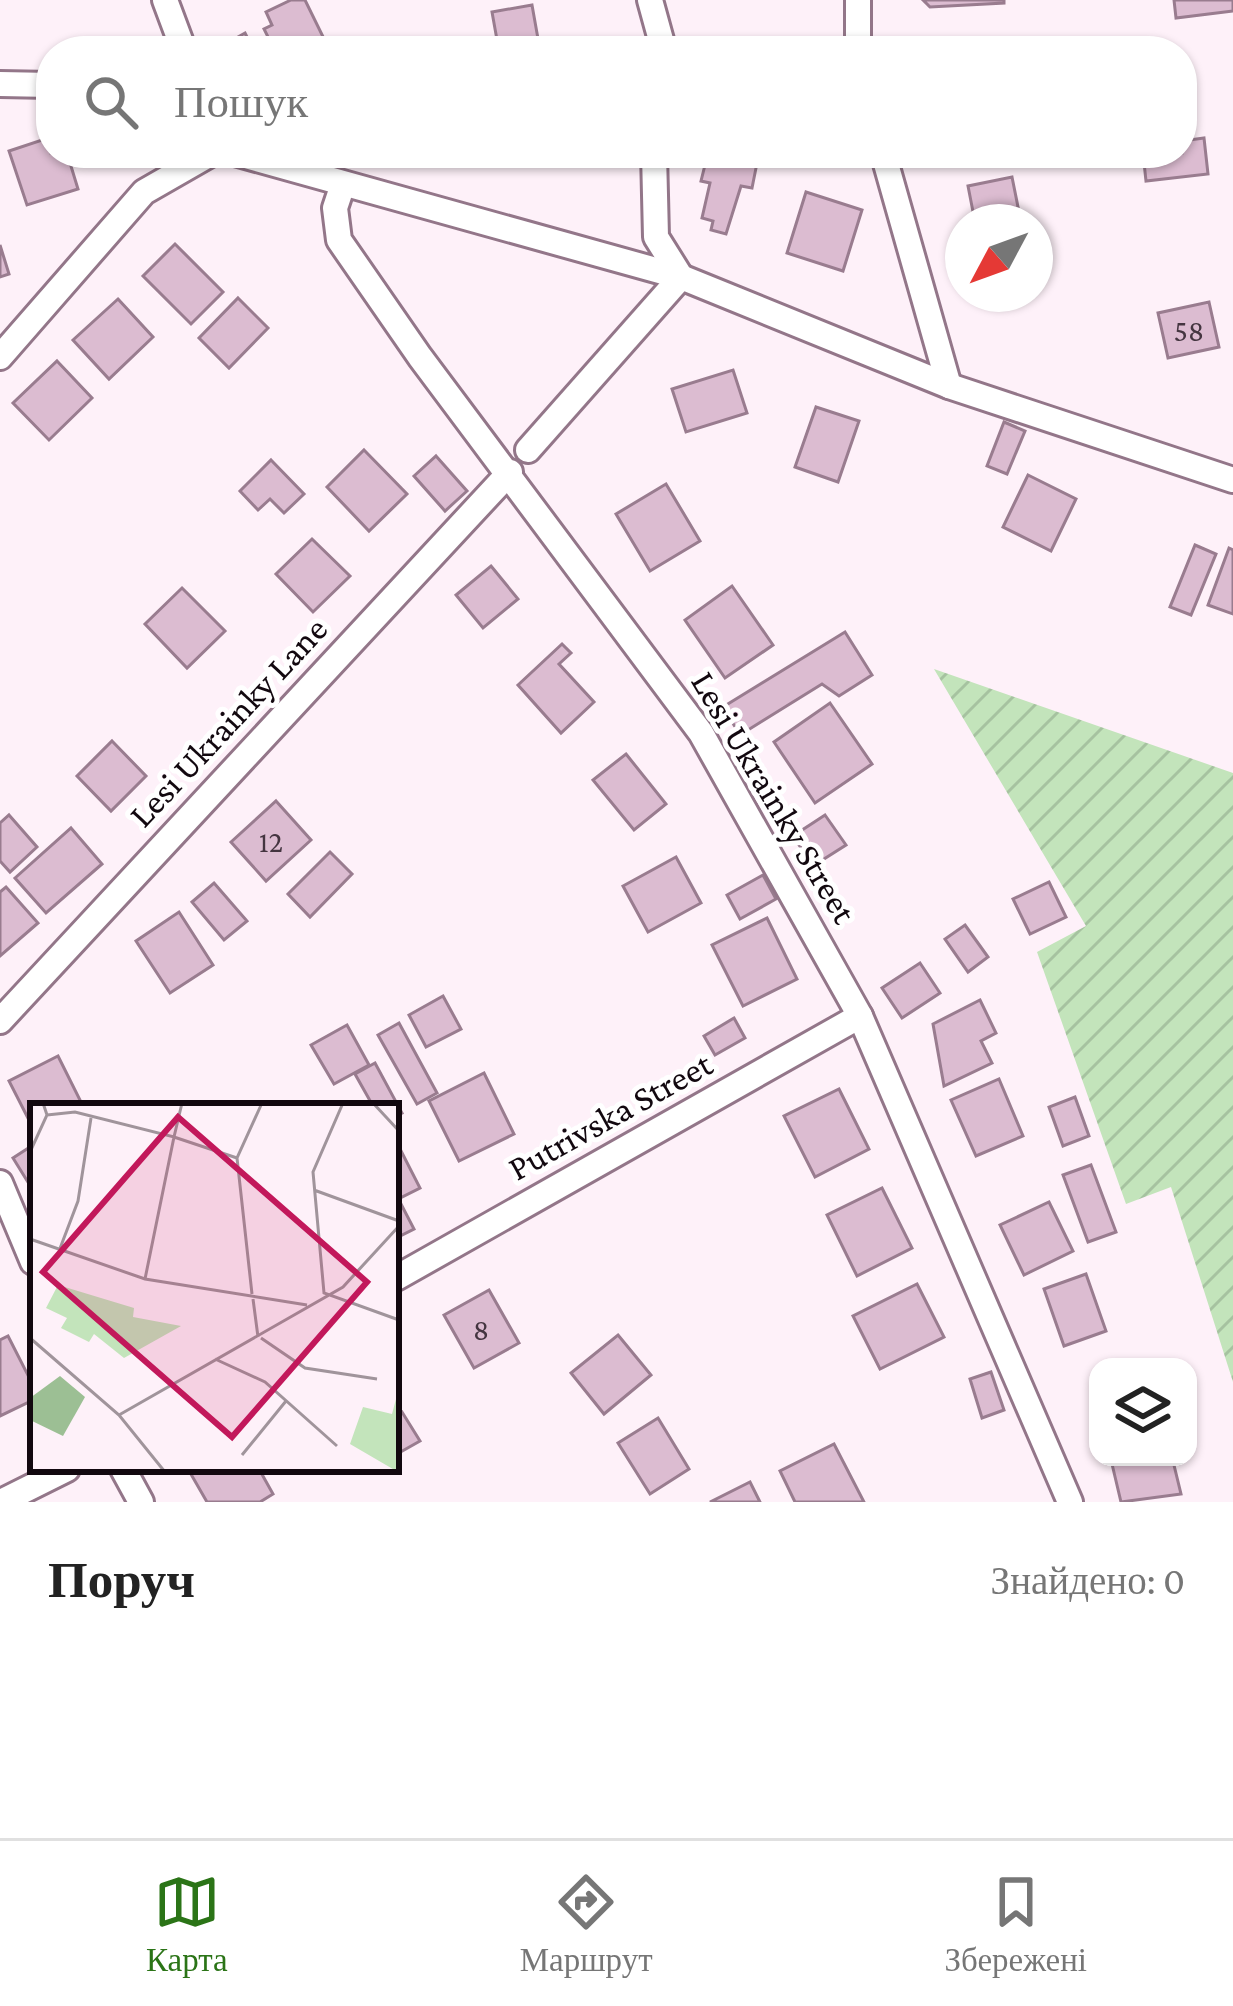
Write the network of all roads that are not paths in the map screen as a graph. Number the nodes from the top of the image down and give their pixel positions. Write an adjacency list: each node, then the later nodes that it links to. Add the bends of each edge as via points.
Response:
1 (165, 0): 4 (street)
2 (650, 0): 5 (street)
3 (858, 0): 6 (street)
4 (178, 36)
5 (660, 36)
6 (858, 36)
7 (0, 84): 8 (street)
8 (36, 85)
9 (186, 168): 15 (street, via 144,192)
10 (288, 168): 13 (street)
11 (654, 168): 14 (street, via 656,237)
12 (887, 168): 16 (street)
13 (344, 184): 14 (street); 18 (street, Lesi Ukrainky Street, via 335,208 339,240)
14 (681, 277): 16 (street); 17 (street)
15 (0, 357)
16 (949, 386): 19 (street)
17 (528, 450)
18 (510, 472): 20 (street, Lesi Ukrainky Street, via 701,733); 21 (street, Lesi Ukrainky Lane)
19 (1233, 480)
20 (860, 1016): 24 (street, Putrivska Street); 29 (street, Lesi Ukrainky Street)
21 (0, 1021)
22 (0, 1184): 23 (street)
23 (30, 1255)
24 (399, 1276)
25 (61, 1472): 27 (street)
26 (125, 1472): 28 (street)
27 (1, 1502)
28 (141, 1502)
29 (1070, 1502)

